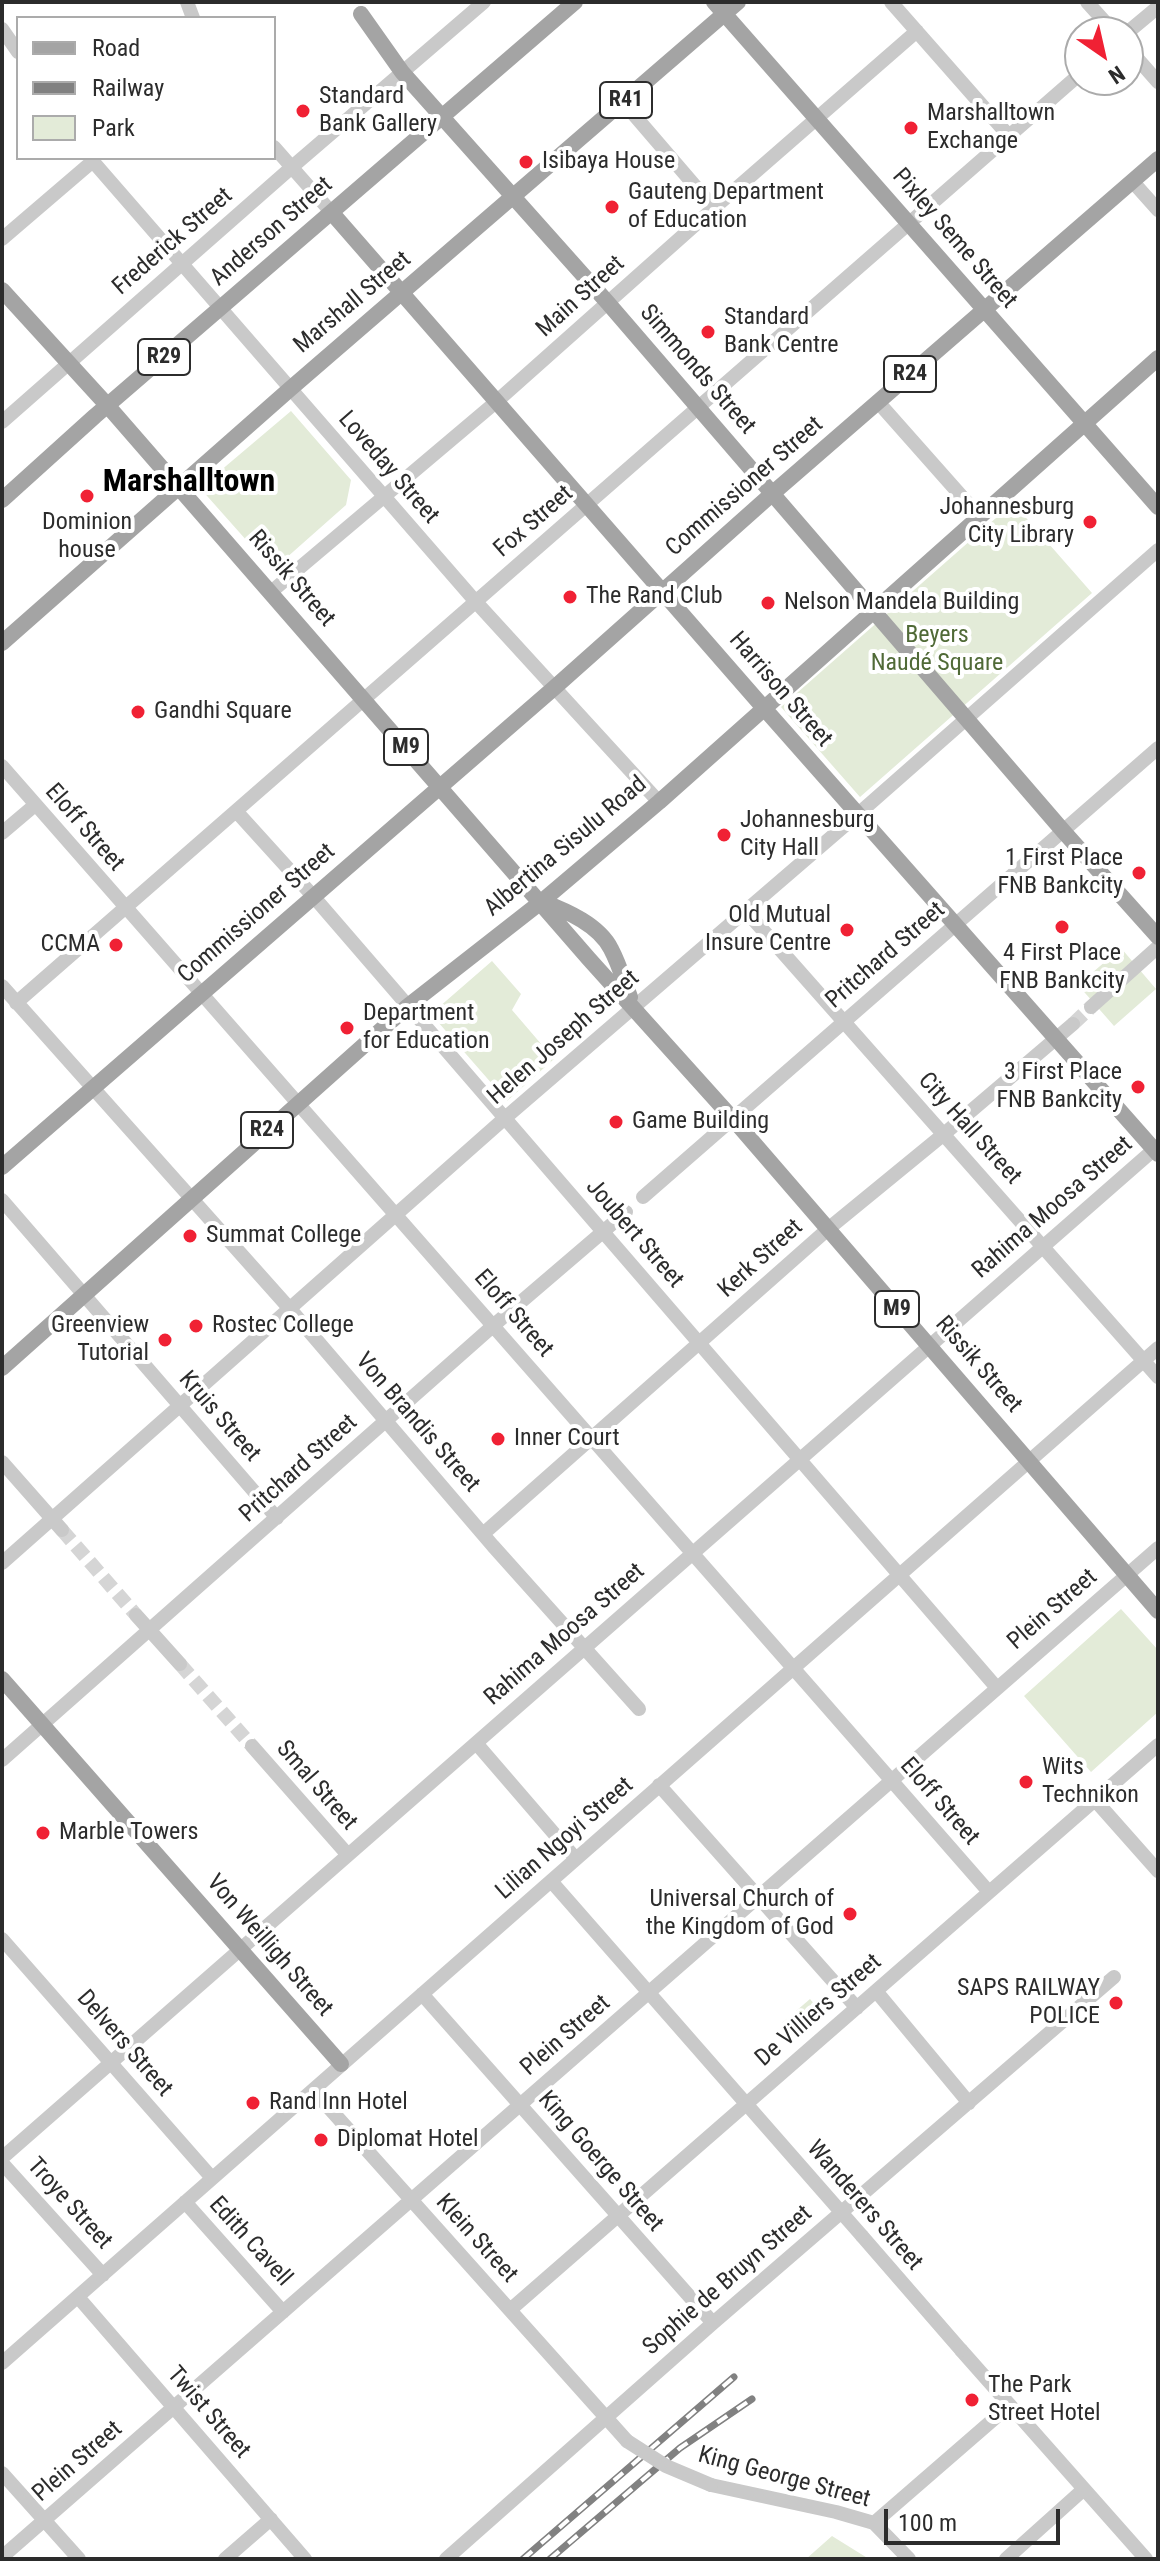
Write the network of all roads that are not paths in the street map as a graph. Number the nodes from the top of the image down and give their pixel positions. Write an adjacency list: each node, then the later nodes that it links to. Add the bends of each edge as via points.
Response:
1 (484, 2): 11 (street, Frederick Street)
2 (575, 2): 15 (main road, Anderson Street)
3 (738, 2): 5 (main road, Marshall Street / R41)
4 (891, 2): 8 (street)
5 (720, 8): 14 (main road, Marshall Street / R41); 16 (main road, Pixley Seme Street)
6 (358, 9): 11 (main road, Simmonds Street)
7 (2, 29): 9 (street)
8 (917, 31): 16 (street, Main Street); 17 (street)
9 (16, 49)
10 (1144, 66): 12 (street)
11 (402, 72): 15 (main road, Simmonds Street); 21 (street, Frederick Street)
12 (1158, 82)
13 (1064, 88): 17 (street, Fox Street)
14 (623, 102): 23 (main road, Marshall Street / R41); 24 (street)
15 (442, 117): 23 (main road, Simmonds Street); 26 (main road, Anderson Street / R29)
16 (817, 119): 24 (street, Main Street); 27 (main road, Pixley Seme Street)
17 (1009, 136): 27 (street, Fox Street)
18 (276, 149): 21 (street, Harrison Street)
19 (1158, 159): 22 (main road, Commissioner Street / R24)
20 (91, 160): 28 (street); 29 (street, Loveday Street)
21 (292, 167): 26 (street, Harrison Street); 29 (street, Frederick Street)
22 (1133, 182): 25 (street); 34 (main road, Commissioner Street / R24)
23 (513, 197): 31 (main road, Marshall Street); 32 (main road, Simmonds Street)
24 (714, 208): 32 (street, Main Street)
25 (1158, 210)
26 (332, 213): 31 (main road, Harrison Street); 33 (main road, Anderson Street / R29)
27 (909, 224): 34 (main road, Pixley Seme Street); 41 (street, Fox Street)
28 (2, 239)
29 (182, 264): 33 (street, Loveday Street); 36 (street, Frederick Street)
30 (2, 290): 36 (main road, Rissik Street / M9)
31 (402, 294): 37 (main road, Marshall Street); 38 (main road, Harrison Street)
32 (608, 303): 38 (street, Main Street); 41 (main road, Simmonds Street)
33 (221, 309): 37 (street, Loveday Street); 40 (main road, Anderson Street / R29)
34 (984, 309): 39 (main road, Commissioner Street / R24); 43 (main road, Pixley Seme Street)
35 (1158, 358): 43 (main road, Albertina Sisulu Road / R24)
36 (69, 363): 40 (main road, Rissik Street / M9); 42 (street, Frederick Street)
37 (290, 389): 44 (main road, Marshall Street); 46 (street, Loveday Street)
38 (496, 402): 46 (street, Main Street); 48 (main road, Harrison Street)
39 (878, 402): 45 (main road, Commissioner Street / R24); 50 (street)
40 (107, 405): 44 (main road, Rissik Street / M9); 47 (main road, Anderson Street / R29)
41 (698, 409): 45 (main road, Simmonds Street); 48 (street, Fox Street)
42 (2, 422)
43 (1085, 423): 49 (main road, Pixley Seme Street); 50 (main road, Albertina Sisulu Road / R24)
44 (178, 487): 53 (main road, Rissik Street / M9); 56 (main road, Marshall Street)
45 (773, 493): 52 (main road, Commissioner Street / R24); 55 (main road, Simmonds Street)
46 (384, 496): 53 (street, Main Street); 54 (street, Loveday Street)
47 (2, 500)
48 (587, 505): 52 (main road, Harrison Street); 54 (street, Fox Street)
49 (1158, 507)
50 (979, 516): 55 (main road, Albertina Sisulu Road / R24)
51 (1158, 550): 60 (street, Helen Joseph Street)
52 (663, 591): 57 (main road, Commissioner Street / R24); 59 (main road, Harrison Street)
53 (271, 592): 58 (main road, Rissik Street / M9)
54 (476, 602): 57 (street, Loveday Street); 58 (street, Fox Street)
55 (873, 611): 59 (main road, Albertina Sisulu Road / R24); 60 (main road, Simmonds Street)
56 (2, 643)
57 (554, 688): 63 (main road, Commissioner Street / R24); 64 (street, Loveday Street)
58 (365, 699): 63 (main road, Rissik Street / M9); 66 (street, Fox Street)
59 (763, 707): 64 (main road, Albertina Sisulu Road / R24); 67 (main road, Harrison Street)
60 (966, 718): 67 (street, Helen Joseph Street); 68 (main road, Simmonds Street)
61 (1158, 748): 68 (street, Pritchard Street)
62 (2, 766): 65 (street, Eloff Street)
63 (440, 786): 70 (main road, Commissioner Street / R24); 71 (main road, Rissik Street / M9)
64 (659, 802): 71 (main road, Albertina Sisulu Road / R24)
65 (35, 805): 69 (street); 72 (street, Eloff Street)
66 (236, 811): 70 (street, Joubert Street); 72 (street, Fox Street)
67 (857, 815): 73 (street, Helen Joseph Street); 74 (main road, Harrison Street)
68 (1064, 832): 74 (street, Pritchard Street); 75 (main road, Simmonds Street)
69 (2, 833)
70 (313, 896): 78 (main road, Commissioner Street / R24); 80 (street, Joubert Street)
71 (541, 902): 80 (main road, Albertina Sisulu Road / R24); 81 (main road, Rissik Street / M9); 81 (main road, Rissik Street / M9, via 602,936)
72 (125, 909): 78 (street, Eloff Street); 79 (street, Fox Street)
73 (746, 911): 81 (street, Helen Joseph Street); 83 (street, City Hall Street)
74 (956, 925): 83 (street, Pritchard Street); 85 (main road, Harrison Street)
75 (1158, 937)
76 (1158, 947): 82 (street)
77 (2, 986): 79 (street, Von Brandis Street)
78 (201, 994): 86 (main road, Commissioner Street / R24); 87 (street, Eloff Street)
79 (16, 1003): 86 (street, Von Brandis Street)
80 (408, 1006): 87 (main road, Albertina Sisulu Road / R24); 88 (street, Joubert Street)
81 (634, 1007): 88 (street, Helen Joseph Street); 89 (main road, Rissik Street / M9)
82 (1091, 1007)
83 (844, 1022): 89 (street, Pritchard Street); 90 (street, City Hall Street)
84 (1073, 1024): 85 (street, Kerk Street)
85 (1056, 1038): 90 (street, Kerk Street); 91 (main road, Harrison Street)
86 (92, 1088): 92 (main road, Commissioner Street / R24); 94 (street, Von Brandis Street)
87 (297, 1103): 94 (main road, Albertina Sisulu Road / R24); 97 (street, Eloff Street)
88 (505, 1118): 97 (street, Helen Joseph Street); 99 (street, Joubert Street)
89 (733, 1119): 93 (street, Pritchard Street); 98 (main road, Rissik Street / M9)
90 (944, 1134): 98 (street, Kerk Street); 100 (street, City Hall Street)
91 (1157, 1150): 100 (street, Rahima Moosa Street)
92 (2, 1167)
93 (643, 1197)
94 (191, 1198): 101 (main road, Albertina Sisulu Road / R24); 102 (street, Von Brandis Street)
95 (2, 1200): 101 (street, Kruis Street)
96 (626, 1212): 99 (street, Pritchard Street)
97 (395, 1215): 102 (street, Helen Joseph Street); 103 (street, Eloff Street)
98 (828, 1229): 104 (street, Kerk Street); 105 (main road, Rissik Street / M9)
99 (603, 1232): 103 (street, Pritchard Street); 104 (street, Joubert Street)
100 (1043, 1246): 105 (street, Rahima Moosa Street); 107 (street, City Hall Street)
101 (83, 1296): 108 (main road, Albertina Sisulu Road / R24); 110 (street, Kruis Street)
102 (290, 1309): 110 (street, Helen Joseph Street); 111 (street, Von Brandis Street)
103 (494, 1325): 111 (street, Pritchard Street); 112 (street, Eloff Street)
104 (700, 1343): 112 (street, Kerk Street); 113 (street, Joubert Street)
105 (929, 1346): 113 (street, Rahima Moosa Street); 114 (main road, Rissik Street / M9)
106 (1158, 1348): 107 (street, Lilian Ngoyi Street)
107 (1144, 1360): 109 (street, City Hall Street); 114 (street, Lilian Ngoyi Street)
108 (2, 1368)
109 (1158, 1377)
110 (179, 1406): 116 (street, Kruis Street); 117 (street, Helen Joseph Street)
111 (385, 1421): 116 (street, Pritchard Street); 118 (street, Von Brandis Street)
112 (591, 1439): 118 (street, Kerk Street); 120 (street, Eloff Street)
113 (799, 1459): 120 (street, Rahima Moosa Street); 122 (street, Joubert Street)
114 (1029, 1461): 122 (street, Lilian Ngoyi Street); 123 (main road, Rissik Street / M9)
115 (2, 1462): 117 (street)
116 (277, 1518): 126 (street, Pritchard Street)
117 (57, 1524): 121 (street, Helen Joseph Street)
118 (483, 1534): 127 (street, Von Brandis Street)
119 (1158, 1548): 123 (street, Plein Street)
120 (692, 1554): 127 (street, Rahima Moosa Street); 129 (street, Eloff Street)
121 (2, 1563)
122 (899, 1575): 129 (street, Lilian Ngoyi Street); 131 (street, Joubert Street)
123 (1126, 1575): 124 (main road, Rissik Street / M9); 131 (street, Plein Street)
124 (1158, 1611)
125 (136, 1615): 126 (street)
126 (150, 1630): 128 (street); 133 (street, Pritchard Street)
127 (583, 1649): 132 (street, Von Brandis Street); 134 (street, Rahima Moosa Street)
128 (180, 1664)
129 (792, 1669): 138 (street, Eloff Street); 139 (street, Lilian Ngoyi Street)
130 (2, 1679): 133 (main road, Von Weilligh Street)
131 (997, 1688): 138 (street, Plein Street)
132 (639, 1709)
133 (42, 1725): 137 (street, Pritchard Street); 148 (main road, Von Weilligh Street)
134 (476, 1743): 141 (street, Rahima Moosa Street); 142 (street)
135 (1158, 1745): 140 (street, De Villiers Street)
136 (252, 1746): 141 (street, Smal Street)
137 (2, 1760)
138 (892, 1780): 145 (street, Eloff Street); 146 (street, Plein Street)
139 (659, 1785): 142 (street, Lilian Ngoyi Street); 146 (street)
140 (1095, 1800): 143 (street); 145 (street, De Villiers Street)
141 (348, 1855): 148 (street, Rahima Moosa Street)
142 (576, 1859): 144 (street, Lilian Ngoyi Street)
143 (1158, 1871)
144 (551, 1881): 151 (street, Wanderers Street); 152 (street, Lilian Ngoyi Street)
145 (989, 1892): 150 (street, De Villiers Street)
146 (759, 1897): 151 (street, Plein Street); 153 (street)
147 (4, 1946): 154 (street, Delvers Street)
148 (240, 1950): 154 (street, Rahima Moosa Street); 155 (main road, Von Weilligh Street)
149 (1114, 1977): 157 (street, Sophie de Bruyn Street)
150 (876, 1991): 153 (street, De Villiers Street); 157 (street)
151 (649, 1993): 158 (street, Wanderers Street); 159 (street, Plein Street)
152 (422, 1994): 155 (street, Lilian Ngoyi Street); 159 (street, King Goerge Street)
153 (857, 2008): 158 (street, De Villiers Street)
154 (111, 2063): 160 (street, Rahima Moosa Street); 161 (street, Delvers Street)
155 (341, 2064): 156 (street, Lilian Ngoyi Street)
156 (313, 2090): 161 (street, Lilian Ngoyi Street); 162 (street, Klein Street)
157 (969, 2103): 164 (street, Sophie de Bruyn Street)
158 (745, 2104): 164 (street, Wanderers Street); 165 (street, De Villiers Street)
159 (520, 2105): 162 (street, Plein Street); 165 (street, King Goerge Street)
160 (2, 2160): 166 (street, Troye Street)
161 (212, 2178): 163 (street, Lilian Ngoyi Street)
162 (412, 2200): 168 (street, Klein Street); 169 (street, Plein Street)
163 (185, 2202): 166 (street, Lilian Ngoyi Street); 169 (street, Edith Cavell)
164 (841, 2212): 170 (street, Sophie de Bruyn Street); 172 (street, Wanderers Street, bridge)
165 (618, 2216): 168 (street, De Villiers Street); 170 (street, King Goerge Street)
166 (103, 2275): 167 (street, Lilian Ngoyi Street)
167 (78, 2297): 171 (street, Lilian Ngoyi Street); 173 (street, Twist Street)
168 (510, 2310): 174 (street, Klein Street)
169 (283, 2312): 173 (street, Plein Street)
170 (713, 2323): 174 (street, Sophie de Bruyn Street)
171 (2, 2363)
172 (1010, 2405): 176 (street, Wanderers Street); 179 (street)
173 (174, 2408): 177 (street, Twist Street); 178 (street, Plein Street)
174 (606, 2417): 179 (street, King George Street, bridge, via 627,2441 666,2466 711,2485); 184 (street, Sophie de Bruyn Street)
175 (2, 2473): 178 (street)
176 (1084, 2489): 186 (street); 187 (street, Wanderers Street)
177 (271, 2519): 182 (street); 183 (street, Twist Street)
178 (44, 2520): 180 (street, Plein Street); 181 (street)
179 (874, 2523): 185 (street, King George Street)
180 (2, 2557)
181 (79, 2559)
182 (225, 2559)
183 (305, 2559)
184 (446, 2559)
185 (909, 2559)
186 (1006, 2559)
187 (1146, 2559)

